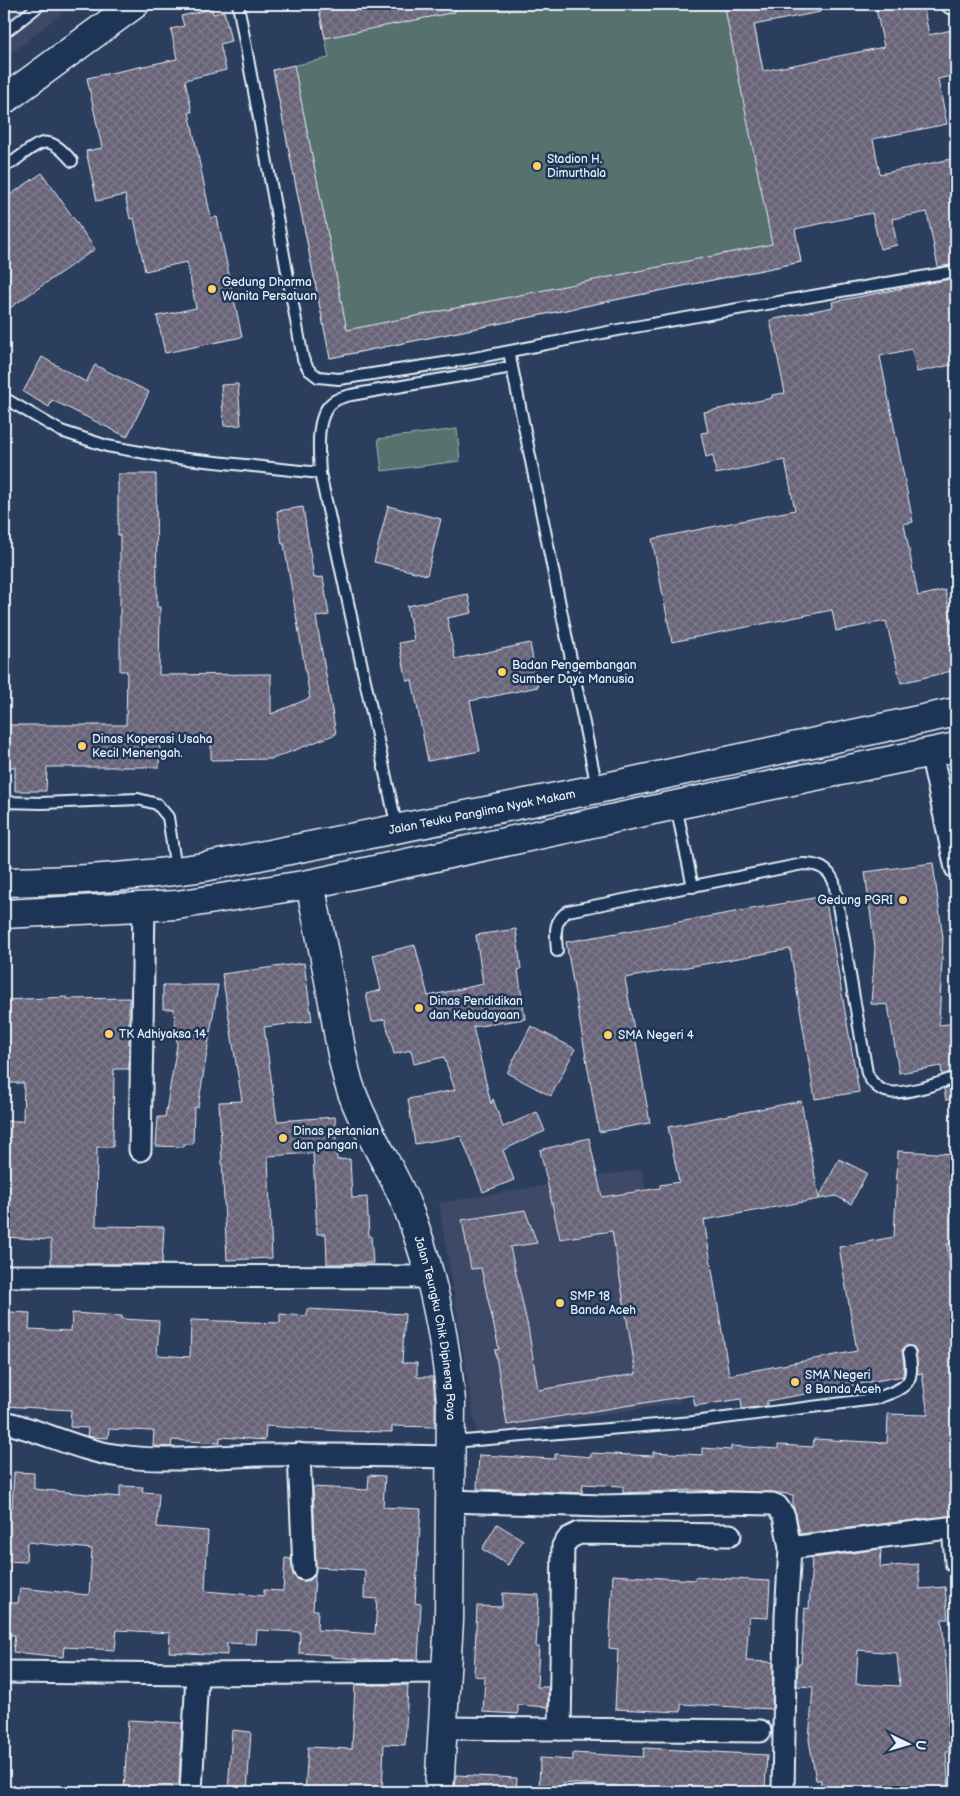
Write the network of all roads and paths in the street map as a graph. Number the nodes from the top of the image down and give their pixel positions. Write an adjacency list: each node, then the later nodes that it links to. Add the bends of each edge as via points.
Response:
1 (41, 4): 6 (lane)
2 (135, 4): 7 (main road)
3 (238, 4): 11 (lane, via 301,350 309,370 318,377 340,379)
4 (945, 4): 5 (lane)
5 (956, 8)
6 (4, 33)
7 (4, 100)
8 (72, 161): 9 (lane, via 60,148 44,142)
9 (4, 166)
10 (956, 271): 11 (lane, via 623,328)
11 (509, 352): 12 (lane)
12 (512, 367): 14 (lane, via 337,399 323,417); 17 (lane)
13 (4, 398): 14 (lane, via 61,431 107,446 177,458)
14 (320, 473): 20 (lane)
15 (956, 712): 17 (main road, Jalan Teuku Panglima Nyak Makam)
16 (944, 750): 19 (main road); 21 (street)
17 (597, 789): 20 (main road, Jalan Teuku Panglima Nyak Makam)
18 (4, 802): 22 (lane, via 138,799 157,804 168,817)
19 (676, 805): 24 (main road); 25 (lane)
20 (397, 828): 22 (main road, Jalan Teuku Panglima Nyak Makam)
21 (956, 868)
22 (176, 871): 23 (main road, Jalan Teuku Panglima Nyak Makam, via 70,881)
23 (4, 882)
24 (310, 884): 26 (main road); 32 (main road, Jalan Teungku Chik Dipineng Raya, via 350,1084 407,1206)
25 (693, 887): 28 (lane, via 568,911 556,925); 29 (lane, via 803,864 827,870 834,882 871,1083 900,1094)
26 (144, 906): 27 (main road); 30 (street)
27 (4, 914)
28 (557, 951)
29 (956, 1078)
30 (140, 1150)
31 (4, 1276): 32 (street)
32 (430, 1276): 35 (main road, Jalan Teungku Chik Dipineng Raya, via 448,1366)
33 (909, 1352): 35 (lane, via 912,1366 909,1381 900,1389 874,1399)
34 (4, 1422): 36 (street, via 119,1456 208,1459)
35 (451, 1449): 36 (street); 37 (main road, Jalan Teungku Chik Dipineng Raya)
36 (299, 1454): 42 (street)
37 (450, 1501): 40 (street, via 603,1506 772,1504 784,1516); 44 (main road, Jalan Teungku Chik Dipineng Raya)
38 (954, 1528): 40 (street); 41 (street)
39 (730, 1535): 47 (street, via 579,1533 569,1538 563,1546)
40 (790, 1548): 51 (street)
41 (956, 1562)
42 (304, 1569)
43 (4, 1672): 45 (street)
44 (446, 1672): 45 (street); 46 (main road, Jalan Teungku Chik Dipineng Raya)
45 (197, 1674): 49 (street)
46 (443, 1728): 47 (street); 50 (main road, Jalan Teungku Chik Dipineng Raya)
47 (560, 1729): 48 (street)
48 (760, 1731)
49 (191, 1792)
50 (439, 1792)
51 (783, 1792)

